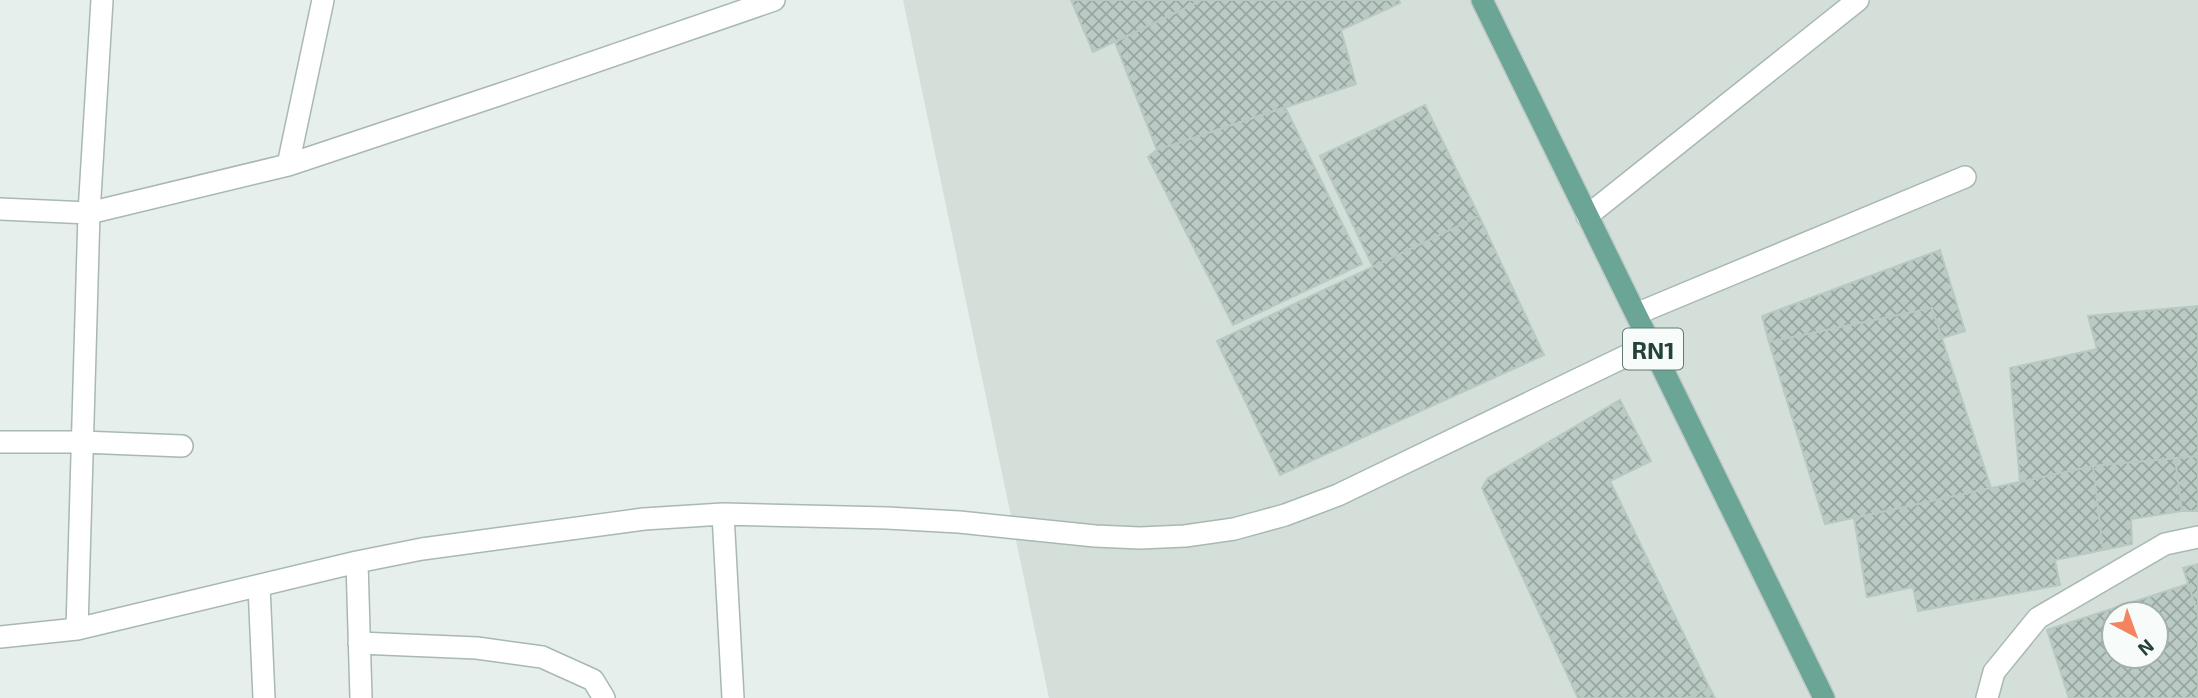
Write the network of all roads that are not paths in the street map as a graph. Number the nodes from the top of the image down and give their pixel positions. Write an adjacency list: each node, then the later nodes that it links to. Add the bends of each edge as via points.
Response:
1 (102, 0): 9 (street)
2 (323, 0): 6 (street)
3 (774, 0): 6 (street)
4 (1482, 0): 10 (main road, RN1)
5 (1858, 0): 10 (street)
6 (288, 165): 9 (street)
7 (1965, 177): 11 (street)
8 (0, 209): 9 (street)
9 (89, 213): 14 (street)
10 (1587, 216): 11 (main road, RN1)
11 (1636, 314): 12 (main road, RN1)
12 (1651, 344): 16 (street, via 1338,495 1234,529 1140,538 959,522); 27 (main road, RN1)
13 (0, 442): 14 (street)
14 (82, 442): 15 (street); 20 (street)
15 (182, 446)
16 (723, 514): 18 (street, via 645,519); 26 (street)
17 (2198, 537): 28 (street, via 2165,544 2038,618 1994,672)
18 (357, 562): 19 (street); 22 (street)
19 (258, 586): 20 (street); 23 (street)
20 (77, 629): 21 (street)
21 (0, 637)
22 (359, 643): 24 (street); 25 (street, via 477,648 542,657 593,680)
23 (264, 698)
24 (361, 698)
25 (604, 698)
26 (733, 698)
27 (1824, 698)
28 (1987, 698)

